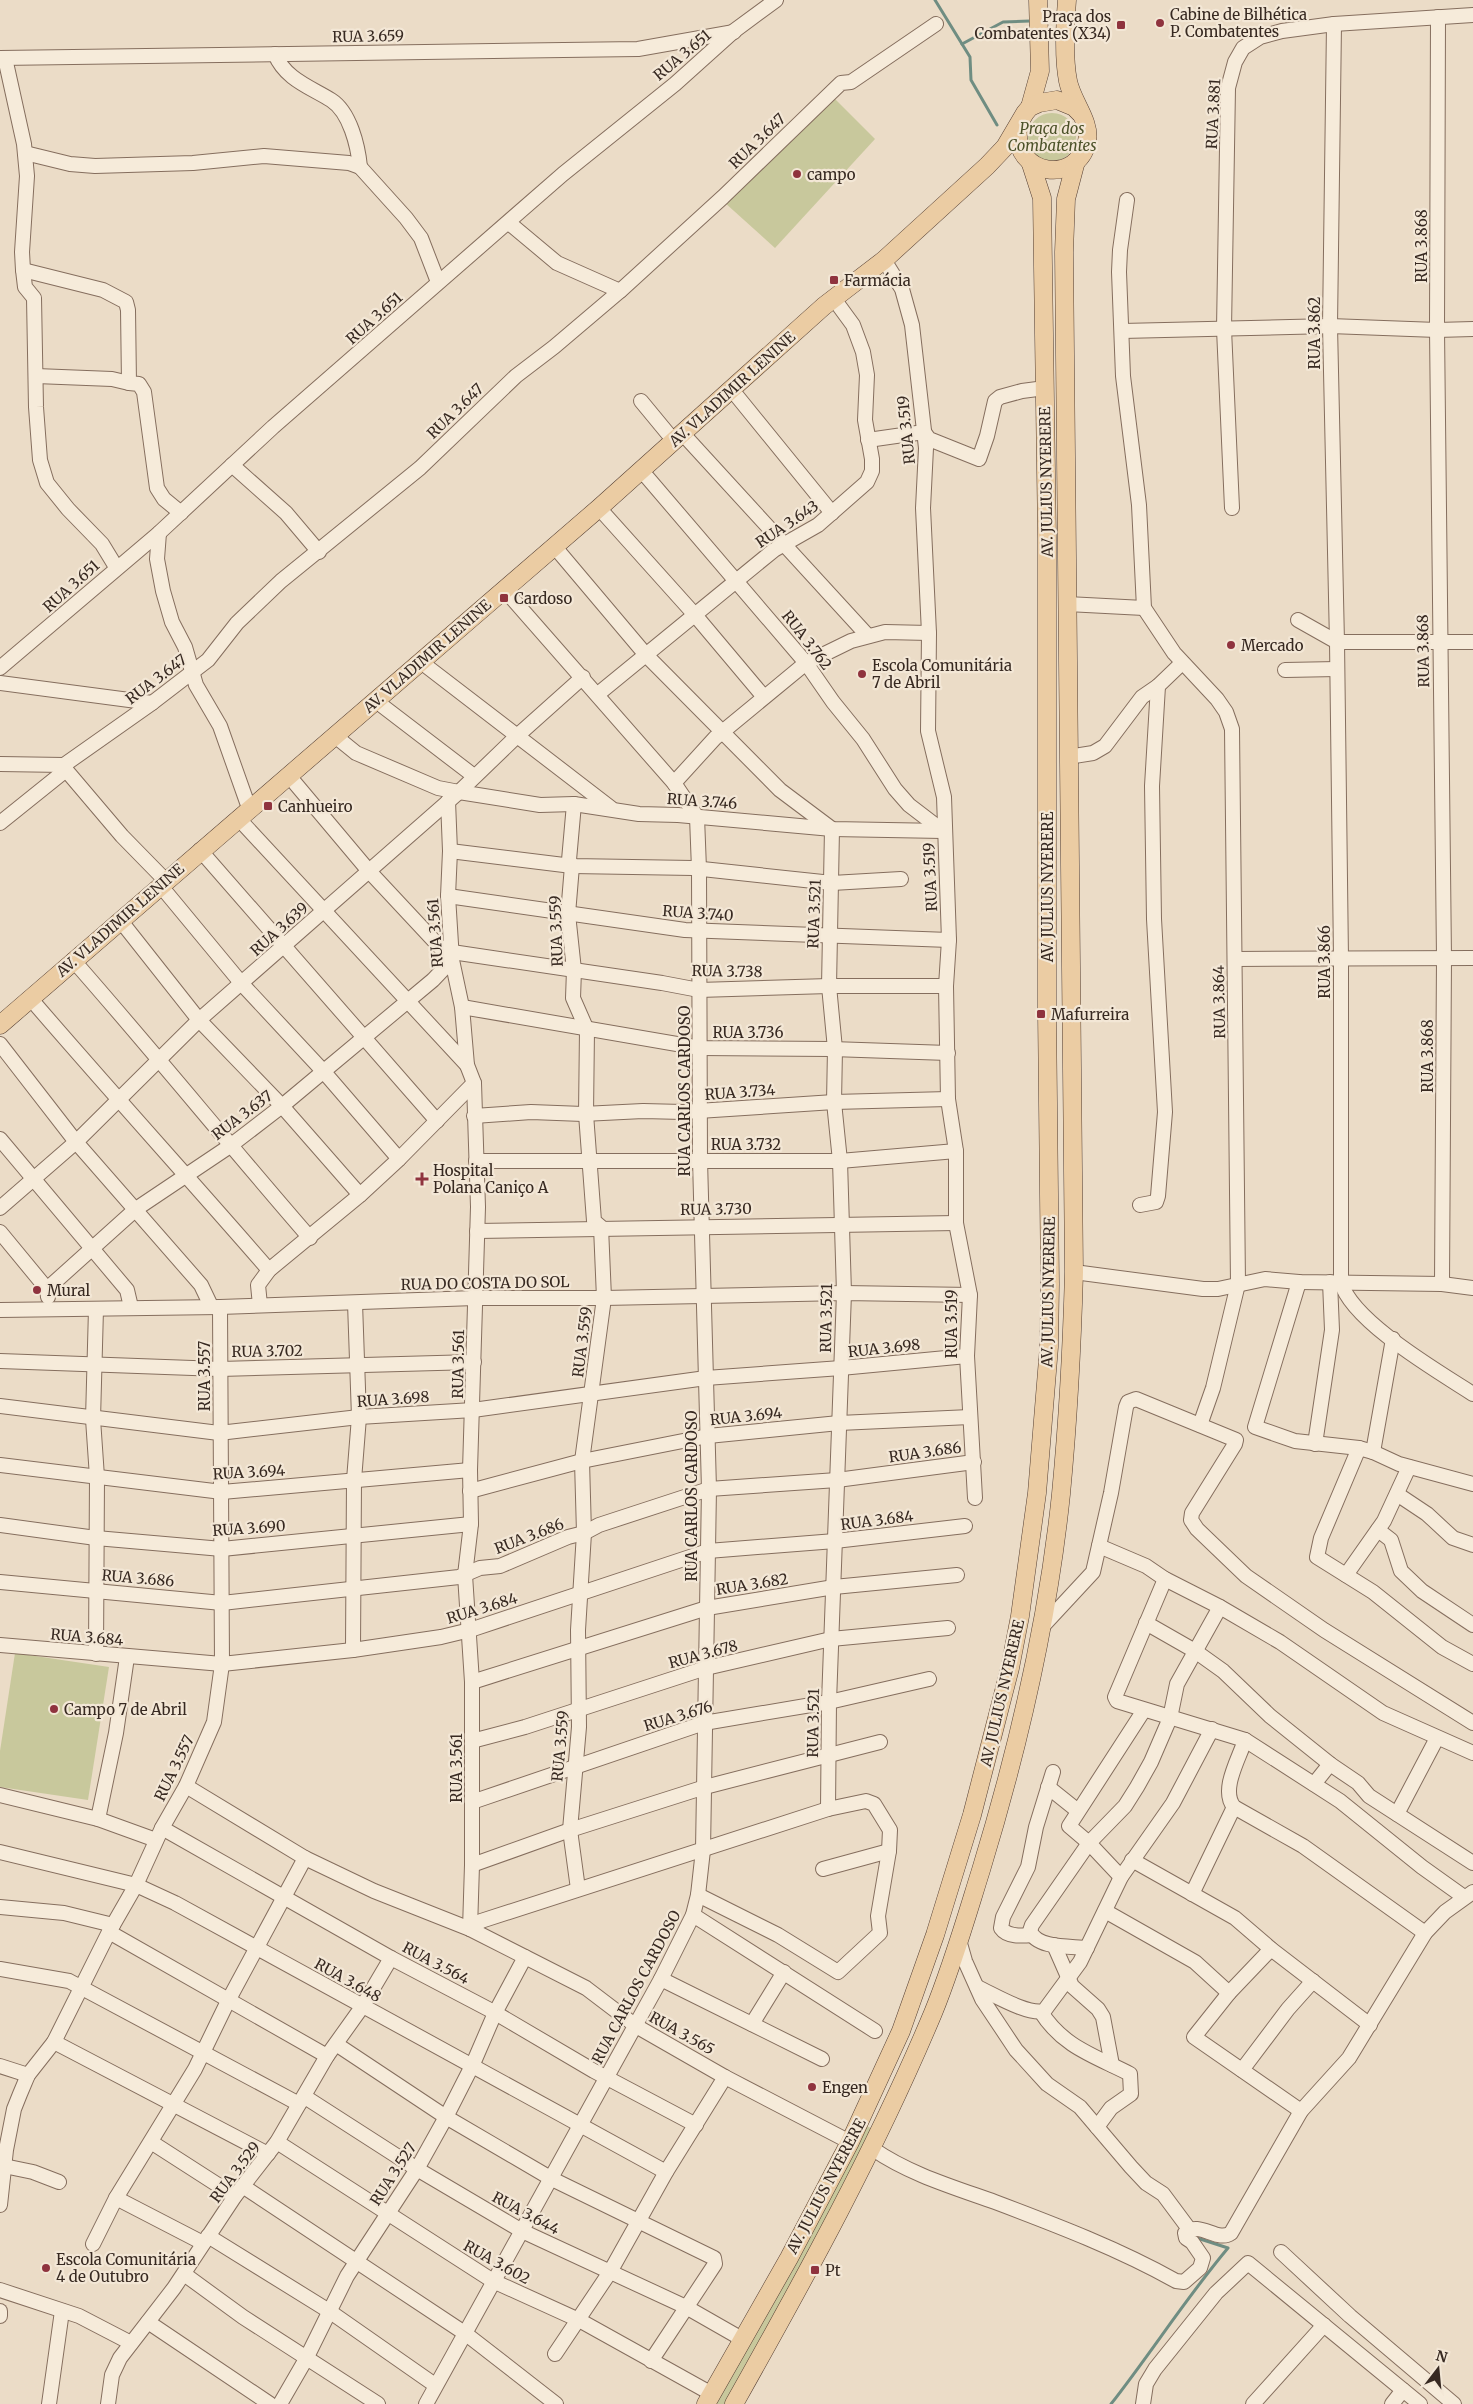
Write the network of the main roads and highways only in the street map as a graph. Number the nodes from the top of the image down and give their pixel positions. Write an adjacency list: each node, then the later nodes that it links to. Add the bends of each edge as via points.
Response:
1 (1032, 0): 4 (main road)
2 (1038, 0): 4 (main road)
3 (1067, 0): 6 (main road, AV. JULIUS NYERERE, via 1066,74)
4 (1040, 31): 5 (main road, via 1040,71)
5 (1030, 107): 6 (main road, via 1038,102 1057,100 1074,107); 7 (main road)
6 (1081, 114): 8 (main road, AV. JULIUS NYERERE, via 1088,133 1085,148)
7 (1018, 127): 9 (main road, AV. JULIUS NYERERE, via 1019,147); 10 (main road, AV. VLADIMIR LENINE)
8 (1076, 161): 9 (main road, via 1051,170); 11 (main road, AV. JULIUS NYERERE, via 1066,199 1064,252)
9 (1030, 164): 10 (main road, via 1021,161); 12 (main road, AV. JULIUS NYERERE, via 1042,198 1047,538)
10 (988, 166): 13 (main road, AV. VLADIMIR LENINE, via 599,508)
11 (1068, 783): 12 (main road); 15 (main road, AV. JULIUS NYERERE, via 1074,1272 1072,1350 1061,1496 1040,1628 996,1820 934,2011)
12 (1046, 784): 14 (main road, AV. JULIUS NYERERE, via 1049,1347 1037,1493 1020,1616 972,1815 935,1935 901,2031)
13 (0, 1025)
14 (861, 2120): 15 (main road); 16 (main road, AV. JULIUS NYERERE, via 789,2258)
15 (882, 2129): 17 (main road, AV. JULIUS NYERERE)
16 (709, 2399)
17 (734, 2404)

